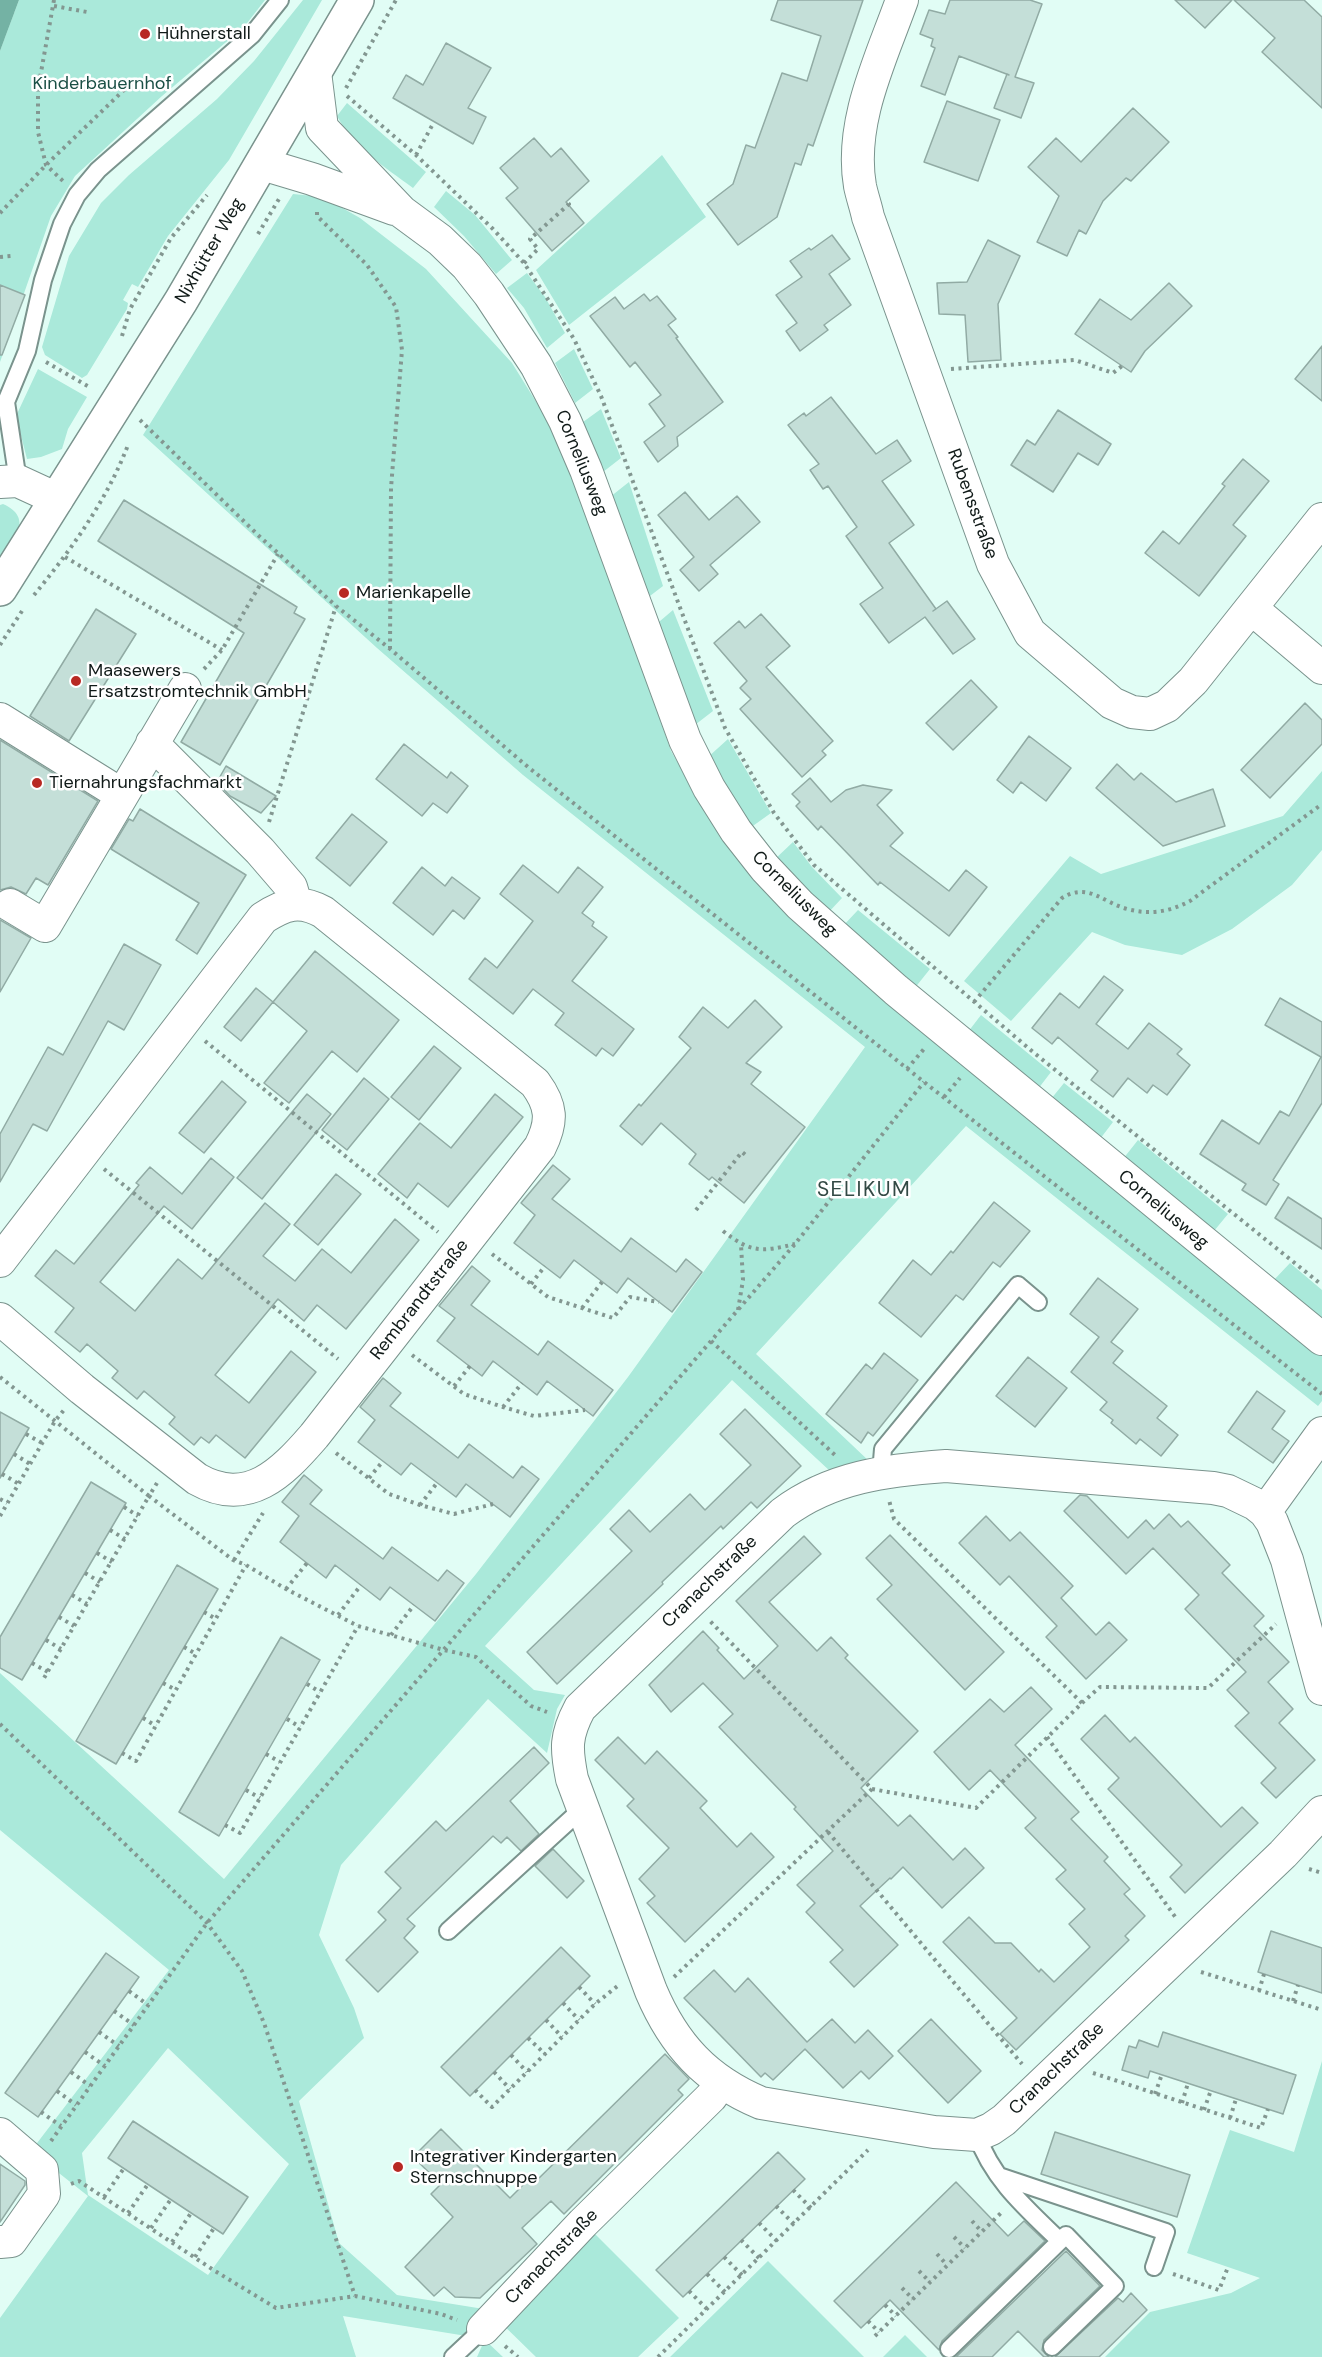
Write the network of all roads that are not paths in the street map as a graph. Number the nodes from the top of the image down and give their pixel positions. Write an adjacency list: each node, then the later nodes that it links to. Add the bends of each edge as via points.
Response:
1 (280, 0): 7 (lane, via 252,35 98,170 77,195 62,224 43,280 27,351)
2 (357, 0): 4 (main road, Nixhütter Weg)
3 (902, 0): 12 (street, Rubensstraße, via 861,120 860,186 993,564 1030,633 1112,703 1132,712 1150,714 1167,706 1193,681)
4 (315, 72): 5 (main road, Nixhütter Weg); 6 (street, Corneliusweg, via 322,128)
5 (262, 164): 6 (street, Corneliusweg); 9 (main road, Nixhütter Weg, via 182,301)
6 (402, 212): 23 (street, Corneliusweg, via 440,240 466,266 536,365 586,470 685,740 709,788 765,868 800,905 896,990)
7 (3, 406): 8 (lane)
8 (9, 481): 9 (street)
9 (57, 499): 11 (main road, Nixhütter Weg)
10 (1322, 519): 12 (street, Rubensstraße)
11 (0, 589)
12 (1251, 608): 13 (street)
13 (1322, 668)
14 (185, 689): 16 (street)
15 (0, 719): 17 (street)
16 (152, 743): 17 (street); 18 (street, via 260,851 291,887)
17 (122, 795): 19 (street, via 45,926)
18 (296, 904): 20 (street, via 263,918); 22 (street, Rembrandtstraße, via 311,905 340,924 535,1083 549,1112 548,1129 540,1146 314,1436 272,1478 243,1489 205,1484 170,1460)
19 (3, 908)
20 (0, 1261)
21 (1038, 1302): 25 (lane, via 1018,1285 883,1449)
22 (0, 1319)
23 (1322, 1340)
24 (1322, 1433): 26 (street)
25 (881, 1473): 26 (street, Cranachstraße, via 946,1466 1213,1488 1242,1497); 28 (street, Cranachstraße, via 847,1480 807,1497 783,1513 580,1708 566,1746)
26 (1265, 1512): 27 (street, Cranachstraße, via 1278,1535)
27 (1322, 1689)
28 (583, 1808): 30 (lane); 31 (street, Cranachstraße, via 663,2018 675,2037)
29 (1322, 1812): 33 (street, Cranachstraße, via 1291,1847 1004,2120)
30 (448, 1931)
31 (721, 2083): 33 (street, Cranachstraße, via 760,2103 934,2132); 38 (street, Cranachstraße)
32 (0, 2134): 36 (street, via 42,2170 44,2194 11,2241)
33 (976, 2135): 34 (lane)
34 (998, 2176): 35 (lane); 37 (lane, via 1166,2232)
35 (1060, 2241): 39 (lane, via 1066,2235 1115,2286); 40 (lane)
36 (0, 2242)
37 (1154, 2267)
38 (483, 2329): 41 (lane)
39 (1052, 2347)
40 (949, 2349)
41 (453, 2357)

